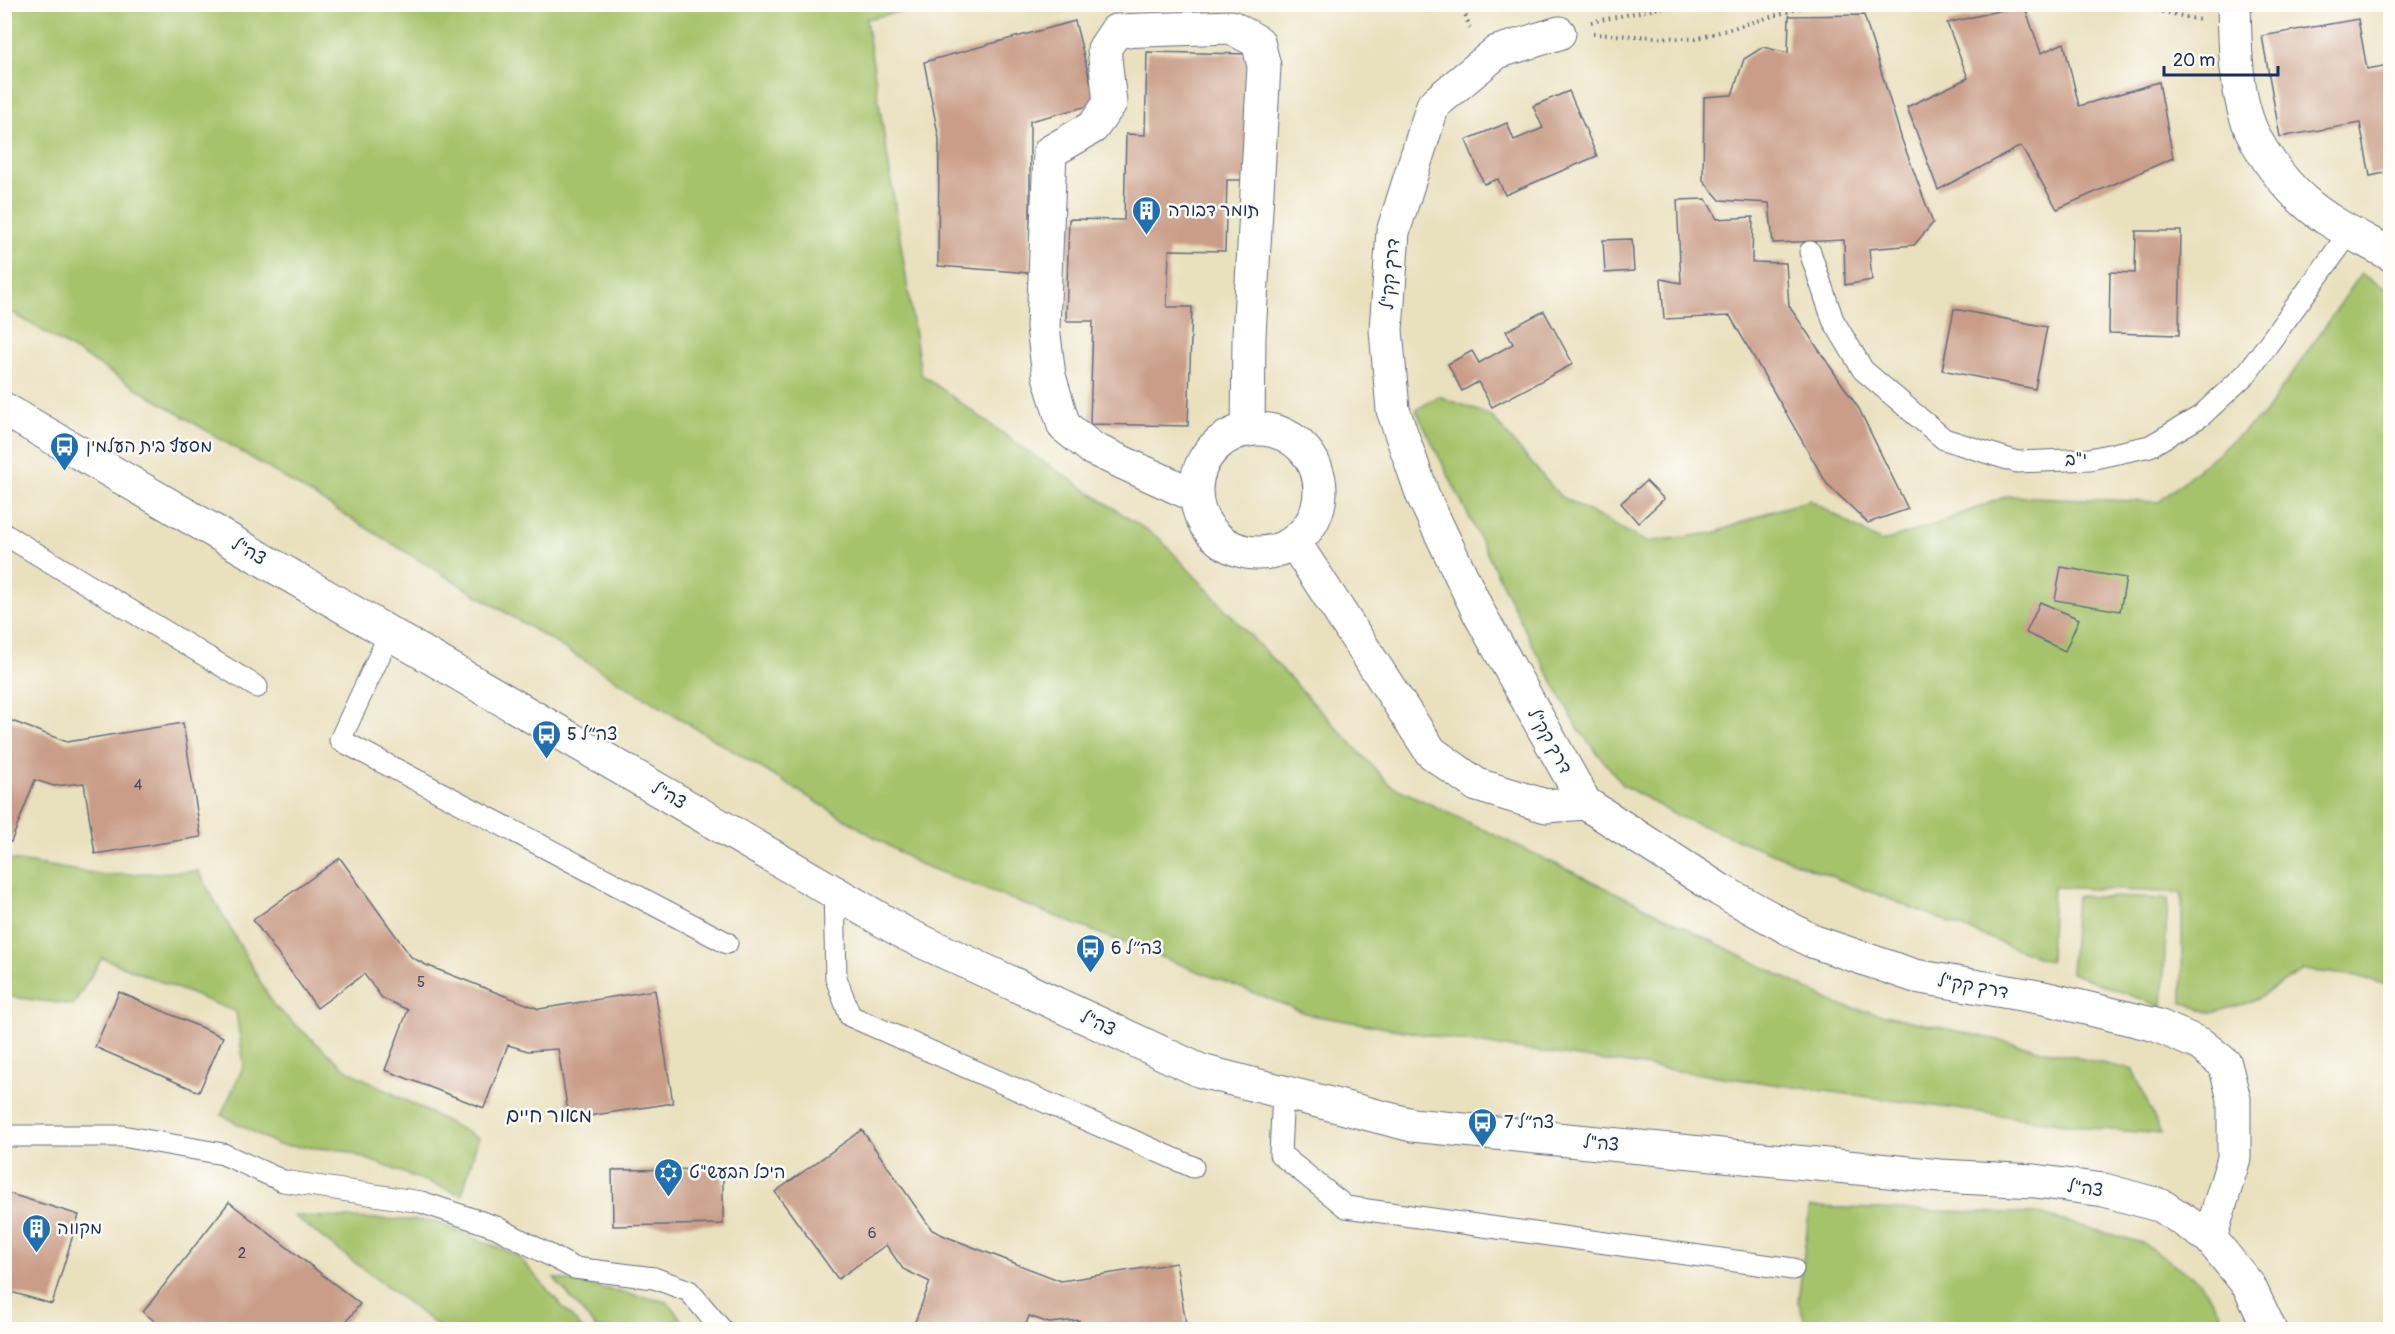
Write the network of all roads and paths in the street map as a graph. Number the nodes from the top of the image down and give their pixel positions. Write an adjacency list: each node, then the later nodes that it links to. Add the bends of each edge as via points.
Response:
1 (1678, 4): 5 (path)
2 (1814, 4): 5 (path, via 1696,39)
3 (2127, 4): 4 (path)
4 (2234, 16): 6 (street, via 2235,59 2247,119 2270,162 2304,201)
5 (1559, 33): 16 (street, דרך קק"ל, via 1497,52 1433,105 1393,232 1386,330 1393,410 1423,496 1479,613)
6 (2350, 232): 7 (lane, י"ב, via 2247,373 2201,416 2150,446 2080,459 2017,462 1944,439 1863,370 1833,320); 8 (street)
7 (1810, 252)
8 (2391, 254)
9 (4, 409): 14 (street, צה"ל)
10 (1248, 430): 11 (street, via 1231,435 1204,460 1197,477); 11 (street, via 1249,336 1264,66 1258,42 1231,27 1116,31 1104,49 1110,103 1093,127 1050,152 1043,327 1049,376 1064,426 1093,449); 13 (street, via 1266,429 1287,436 1304,449 1315,466 1320,487 1318,508 1309,527)
11 (1196, 496): 13 (street, via 1202,519 1215,536 1233,548 1254,553)
12 (4, 534): 15 (lane)
13 (1294, 542): 16 (street, via 1431,752 1477,785 1546,806)
14 (390, 633): 17 (street, צה"ל); 18 (lane, via 340,740)
15 (258, 687)
16 (1585, 803): 22 (street, דרך קק"ל, via 1720,890 1812,941 1916,976 2156,1024 2199,1044 2225,1065 2234,1099 2234,1158)
17 (834, 891): 19 (street, צה"ל, via 906,934 1201,1071); 21 (lane, via 836,978 850,1016)
18 (727, 943)
19 (1282, 1092): 22 (street, צה"ל, via 1412,1125 2104,1190 2162,1206); 23 (lane, via 1280,1154 1346,1207)
20 (4, 1136): 24 (lane, via 122,1136 223,1154 283,1181 421,1202 496,1227 574,1268 654,1278 689,1291)
21 (1193, 1167)
22 (2210, 1238): 25 (street, צה"ל, via 2249,1286)
23 (1793, 1269)
24 (722, 1329)
25 (2270, 1329)

